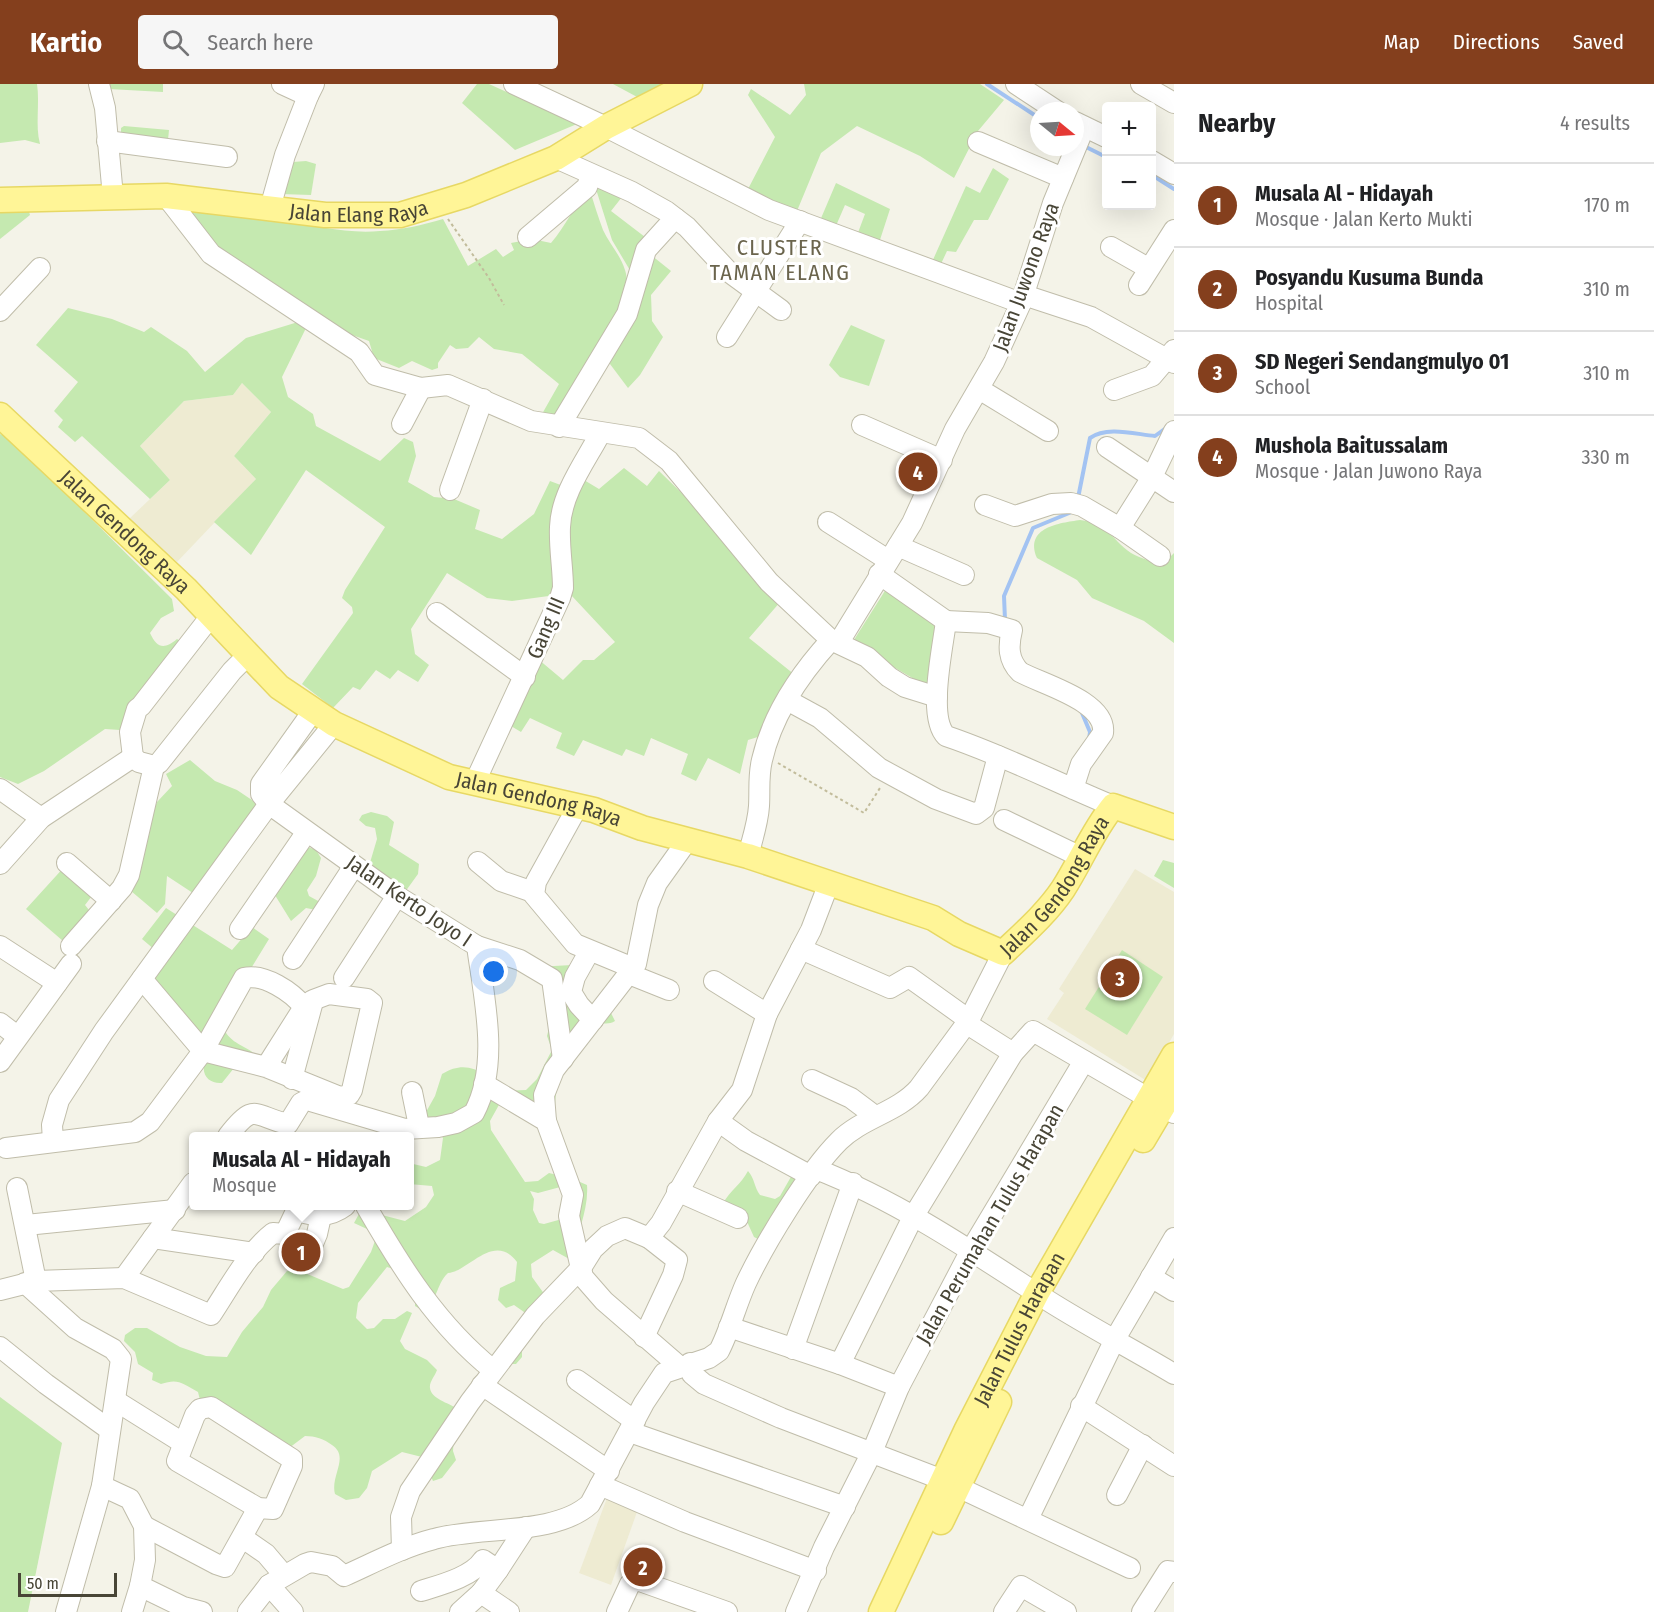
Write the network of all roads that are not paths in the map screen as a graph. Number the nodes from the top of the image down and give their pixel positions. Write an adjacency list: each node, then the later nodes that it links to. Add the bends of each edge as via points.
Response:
1 (99, 84): 13 (street)
2 (282, 84): 6 (street)
3 (514, 84): 10 (street)
4 (690, 84): 10 (main road, Jalan Elang Raya)
5 (1016, 84): 8 (street)
6 (311, 90): 25 (street, via 285,155)
7 (1147, 91): 9 (street)
8 (1043, 102)
9 (1174, 103)
10 (606, 127): 17 (main road, Jalan Elang Raya); 27 (street, via 759,206)
11 (1084, 133): 12 (street)
12 (1102, 136)
13 (107, 141): 16 (street); 23 (street)
14 (978, 142): 21 (street)
15 (1071, 156): 21 (street, Jalan Juwono Raya)
16 (227, 157)
17 (556, 158): 20 (street); 25 (main road, Jalan Elang Raya, via 466,195 392,215 325,215)
18 (1156, 163): 19 (street)
19 (1174, 174)
20 (591, 175): 26 (street, via 632,192); 29 (street, via 587,187)
21 (1063, 178): 33 (street, Jalan Juwono Raya)
22 (166, 196): 23 (main road, Jalan Elang Raya); 25 (main road, Jalan Elang Raya); 38 (street, via 211,254 359,352 375,375)
23 (113, 197): 24 (main road, Jalan Elang Raya)
24 (0, 200)
25 (270, 208)
26 (675, 218): 32 (street, via 729,272); 45 (street, via 646,250 627,314)
27 (800, 221): 32 (street); 33 (street)
28 (1174, 230): 30 (street, via 1143,276)
29 (528, 237)
30 (1111, 247)
31 (40, 268): 34 (street)
32 (758, 291): 35 (street); 36 (street)
33 (1022, 299): 37 (street, via 1090,317); 39 (street, Jalan Juwono Raya)
34 (0, 310)
35 (781, 310)
36 (728, 337)
37 (1172, 357): 40 (street, via 1152,376)
38 (421, 388): 41 (street, via 448,385); 43 (street)
39 (979, 388): 46 (street); 50 (street, Jalan Juwono Raya)
40 (1114, 390)
41 (483, 399): 45 (street, via 512,415); 52 (street)
42 (0, 415): 61 (main road, Jalan Gendong Raya)
43 (402, 424)
44 (862, 425): 50 (street)
45 (560, 427): 48 (street)
46 (1048, 431)
47 (1174, 431): 51 (street)
48 (600, 434): 63 (street, via 630,435 656,449 769,582); 65 (street, Gang III, via 565,501 560,527 563,588)
49 (1107, 447): 51 (street)
50 (942, 460): 58 (street, Jalan Juwono Raya, via 912,523)
51 (1152, 477): 53 (street); 56 (street)
52 (450, 490)
53 (1174, 492)
54 (985, 505): 56 (street, via 1015,516 1052,504 1077,504)
55 (828, 522): 58 (street)
56 (1123, 522): 57 (street)
57 (1160, 556)
58 (888, 560): 59 (street); 62 (street); 63 (street, Jalan Juwono Raya)
59 (964, 574)
60 (437, 613): 65 (street)
61 (211, 616): 64 (main road, Jalan Gendong Raya); 71 (street, via 137,709 130,732)
62 (946, 621): 66 (street); 74 (street, via 1010,626 1010,652 1020,672 1078,698 1104,726 1081,764)
63 (835, 641): 66 (street, via 867,657 905,687); 67 (street, Jalan Juwono Raya, via 811,662)
64 (248, 655): 68 (main road, Jalan Gendong Raya, via 279,687); 72 (street)
65 (525, 677): 73 (street, Gang III)
66 (937, 697): 70 (street, via 939,723 946,736)
67 (786, 700): 70 (street, via 820,718 886,773 936,799 979,814); 84 (street, Jalan Juwono Raya, via 764,753 758,778 759,809)
68 (313, 711): 69 (main road, Jalan Gendong Raya); 76 (street, via 261,784 261,794)
69 (334, 723): 73 (main road, Jalan Gendong Raya, via 449,777); 76 (street)
70 (998, 756): 74 (street)
71 (133, 757): 72 (street); 79 (street)
72 (153, 766): 93 (street, via 129,875)
73 (474, 784): 77 (main road, Jalan Gendong Raya)
74 (1075, 786): 78 (street)
75 (0, 789): 79 (street)
76 (269, 804): 82 (street, Jalan Kerto Joyo I); 103 (street)
77 (578, 806): 83 (main road, Jalan Gendong Raya); 91 (street)
78 (1113, 806): 81 (main road); 85 (main road, Jalan Gendong Raya, via 1095,829)
79 (41, 818): 88 (street)
80 (1004, 820): 85 (street)
81 (1174, 827)
82 (306, 833): 89 (street, Jalan Kerto Joyo I); 94 (street)
83 (687, 842): 84 (main road, Jalan Gendong Raya); 101 (street, via 657,883)
84 (748, 856): 90 (main road, Jalan Gendong Raya)
85 (1081, 857): 99 (main road, Jalan Gendong Raya, via 1062,890)
86 (478, 862): 91 (street, via 501,881)
87 (67, 863): 93 (street)
88 (0, 864)
89 (354, 866): 92 (street, Jalan Kerto Joyo I); 100 (street)
90 (829, 883): 97 (street); 99 (main road, Jalan Gendong Raya, via 933,918)
91 (533, 892): 98 (street, via 570,940)
92 (397, 896): 96 (street, Jalan Kerto Joyo I); 102 (street)
93 (111, 901): 105 (street, via 71,955)
94 (240, 929)
95 (0, 946): 105 (street)
96 (477, 946): 116 (street, via 520,960 552,979); 122 (street, Jalan Kerto Joyo I, via 488,1050)
97 (801, 949): 108 (street); 110 (street, via 890,988 909,977)
98 (589, 952): 101 (street); 109 (street, via 575,977 572,992)
99 (1003, 953): 110 (street)
100 (292, 959)
101 (631, 971): 106 (street); 109 (street)
102 (344, 978)
103 (142, 979): 113 (street); 130 (street, via 59,1100 52,1125)
104 (714, 981): 108 (street)
105 (57, 983): 112 (street)
106 (669, 990)
107 (309, 1003): 113 (street, via 279,986 244,978); 119 (street); 120 (street); 120 (street, via 329,994 370,1001 372,1008 349,1095 334,1095)
108 (767, 1014): 127 (street, via 742,1090)
109 (593, 1020): 116 (street)
110 (969, 1020): 114 (street, via 972,1027); 125 (street, via 911,1097)
111 (0, 1023): 112 (street)
112 (17, 1036): 118 (street)
113 (202, 1051): 119 (street); 130 (street, via 150,1122 135,1132)
114 (1013, 1053): 117 (street, via 1033,1031); 143 (street)
115 (1174, 1055): 124 (main road, Jalan Tulus Harapan)
116 (563, 1059): 126 (street, via 544,1095)
117 (1083, 1061): 124 (street); 149 (street, Jalan Perumahan Tulus Harapan)
118 (0, 1062)
119 (266, 1067): 120 (street)
120 (292, 1079)
121 (812, 1080): 125 (street, via 842,1092)
122 (484, 1084): 126 (street); 128 (street, Jalan Kerto Joyo I, via 474,1113 465,1119)
123 (412, 1092): 128 (street)
124 (1165, 1101): 158 (main road, Jalan Tulus Harapan, via 1101,1196)
125 (875, 1116): 132 (street, via 840,1140)
126 (546, 1121): 152 (street, via 573,1195 569,1216)
127 (718, 1121): 132 (street, via 746,1142); 136 (street)
128 (409, 1130): 129 (street, Jalan Kerto Joyo I, via 309,1100 301,1103 290,1124 249,1114)
129 (232, 1132)
130 (53, 1141): 131 (street)
131 (6, 1148)
132 (813, 1172): 133 (street); 159 (street, via 748,1280)
133 (853, 1183): 143 (street); 163 (street)
134 (17, 1188): 145 (street)
135 (189, 1189): 137 (street)
136 (677, 1191): 144 (street); 147 (street)
137 (175, 1210): 145 (street); 146 (street)
138 (295, 1210): 150 (street, via 285,1234 273,1233)
139 (302, 1210): 142 (street)
140 (340, 1210): 142 (street)
141 (368, 1210): 167 (street, via 403,1271)
142 (321, 1216): 151 (street)
143 (913, 1217): 149 (street); 165 (street)
144 (738, 1218)
145 (26, 1226): 155 (street)
146 (153, 1238): 150 (street); 154 (street)
147 (648, 1238): 152 (street, via 618,1229 600,1242); 160 (street, via 677,1260)
148 (1174, 1238): 153 (street)
149 (971, 1250): 158 (street); 169 (street, Jalan Perumahan Tulus Harapan)
150 (254, 1253): 154 (street, via 211,1315)
151 (306, 1260)
152 (581, 1268): 160 (street, via 594,1292); 167 (street, via 535,1316)
153 (1151, 1277): 157 (street); 161 (street)
154 (124, 1278): 155 (street)
155 (30, 1282): 156 (street); 170 (street, via 75,1328 120,1355)
156 (0, 1290)
157 (1174, 1291)
158 (1042, 1296): 161 (street); 179 (main road, Jalan Tulus Harapan)
159 (729, 1328): 163 (street); 164 (street, via 714,1356)
160 (645, 1337): 164 (street)
161 (1115, 1339): 166 (street); 171 (street)
162 (0, 1347): 173 (street)
163 (793, 1349): 165 (street)
164 (685, 1364): 172 (street, via 664,1373); 176 (street, via 704,1384)
165 (840, 1364): 169 (street)
166 (1174, 1374)
167 (487, 1377): 178 (street); 188 (street, via 410,1491 401,1517)
168 (577, 1380): 172 (street)
169 (899, 1387): 176 (street, Jalan Perumahan Tulus Harapan)
170 (116, 1401): 173 (street); 174 (street)
171 (1081, 1406): 175 (street); 184 (street)
172 (633, 1426): 178 (street); 182 (street)
173 (110, 1430): 180 (street)
174 (183, 1443): 183 (street, via 178,1463); 183 (street, via 200,1409 211,1407 290,1457 292,1466 276,1507)
175 (1143, 1446): 177 (street); 181 (street)
176 (872, 1452): 179 (street); 182 (street, Jalan Perumahan Tulus Harapan)
177 (1174, 1466)
178 (604, 1478): 186 (street, via 582,1512); 191 (street, via 685,1522)
179 (951, 1483): 184 (street); 207 (main road, Jalan Tulus Harapan); 208 (main road, Jalan Tulus Harapan)
180 (102, 1486): 185 (street, via 130,1499); 197 (street)
181 (1117, 1495)
182 (845, 1507): 191 (street, Jalan Perumahan Tulus Harapan)
183 (258, 1508): 187 (street)
184 (1028, 1518): 189 (street)
185 (144, 1526): 187 (street, via 222,1567); 194 (street, via 145,1560)
186 (526, 1527): 188 (street, via 454,1534); 190 (street)
187 (243, 1538): 193 (street, via 266,1554)
188 (402, 1550): 193 (street, via 344,1576 332,1566 312,1562)
189 (1130, 1568)
190 (498, 1570): 195 (street, via 483,1560 459,1579); 196 (street)
191 (816, 1571): 206 (street, Jalan Perumahan Tulus Harapan)
192 (1174, 1572): 211 (street, via 1168,1571)
193 (276, 1580): 200 (street); 201 (street)
194 (140, 1586): 198 (street); 199 (street)
195 (421, 1591)
196 (481, 1593): 202 (street); 203 (street)
197 (66, 1612)
198 (132, 1612)
199 (202, 1612)
200 (248, 1612)
201 (293, 1612)
202 (460, 1612)
203 (509, 1612)
204 (617, 1612): 205 (street, via 630,1584 637,1580)
205 (727, 1612)
206 (796, 1612)
207 (881, 1612)
208 (898, 1612)
209 (1004, 1612): 210 (street, via 1023,1586)
210 (1066, 1612)
211 (1142, 1612)

